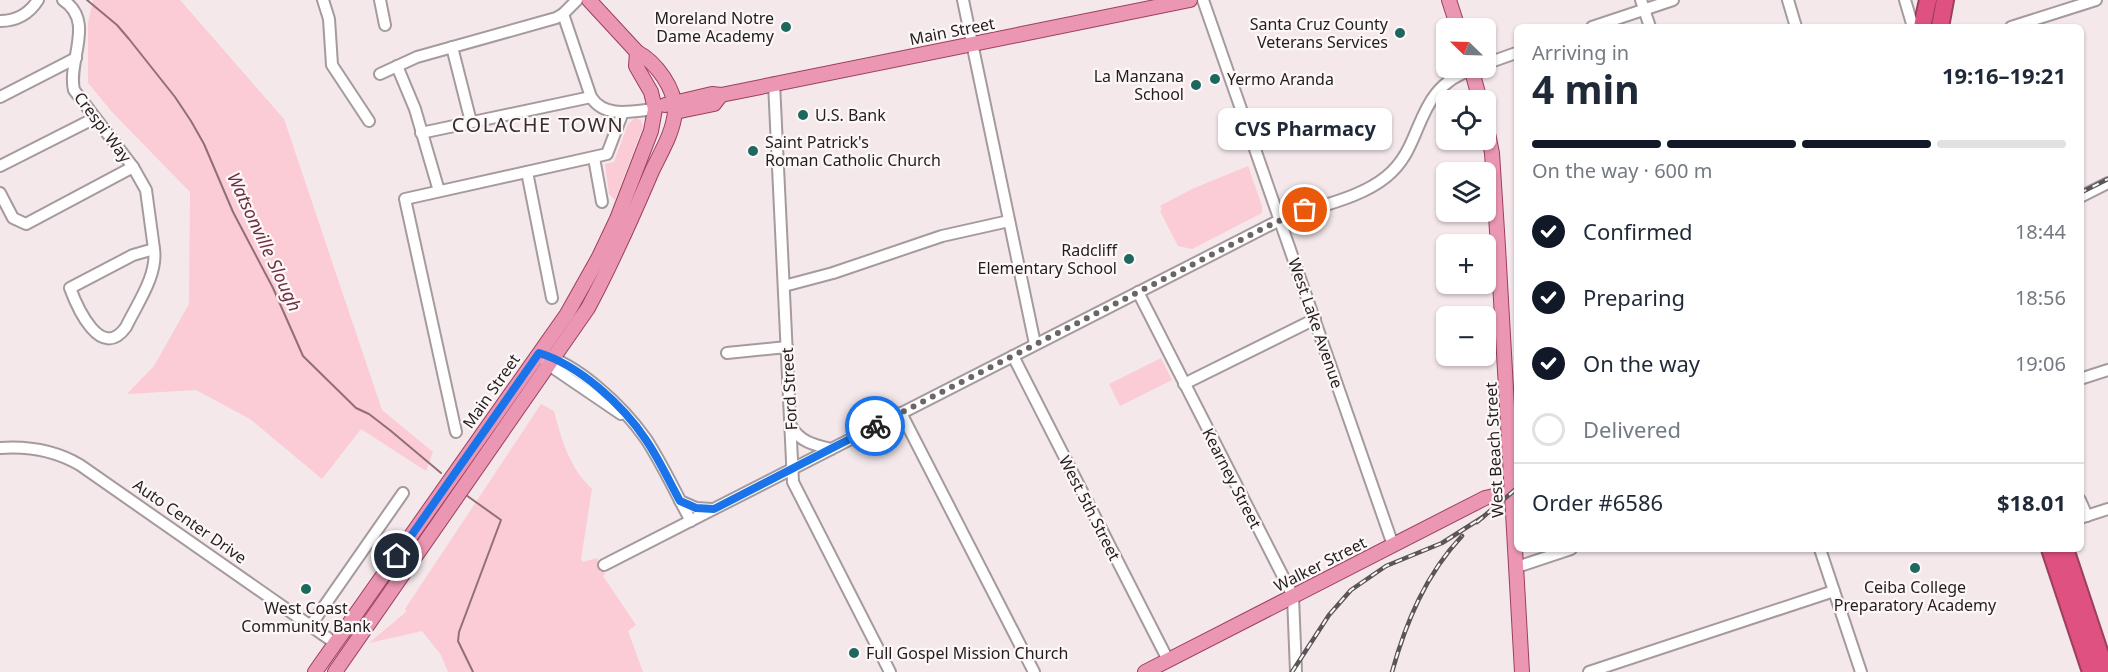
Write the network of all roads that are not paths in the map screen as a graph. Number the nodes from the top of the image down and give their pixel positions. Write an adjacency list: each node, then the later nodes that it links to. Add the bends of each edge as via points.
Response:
1 (38, 0): 20 (street, via 19,18)
2 (63, 0): 33 (street, Crespi Way, via 78,17)
3 (323, 0): 47 (street, via 329,19 332,65)
4 (380, 0): 28 (street)
5 (577, 0): 18 (street)
6 (589, 0): 31 (main road)
7 (963, 0): 29 (street)
8 (1190, 0): 29 (main road, Main Street)
9 (1203, 0): 63 (street, West Lake Avenue)
10 (1449, 0): 19 (main road)
11 (1673, 0): 17 (street)
12 (1788, 0): 23 (street)
13 (1905, 0): 24 (street)
14 (1928, 0): 25 (highway)
15 (1945, 0): 26 (highway)
16 (2097, 0): 27 (street)
17 (1642, 5): 21 (street); 22 (street)
18 (563, 14): 30 (street); 41 (street)
19 (1455, 18)
20 (0, 21)
21 (1599, 24)
22 (1649, 24)
23 (1795, 24)
24 (1912, 24)
25 (1923, 24)
26 (1941, 24)
27 (2021, 24)
28 (385, 25)
29 (972, 44): 38 (main road, Main Street); 64 (street)
30 (452, 47): 35 (street); 48 (street)
31 (637, 52): 42 (main road, via 668,84); 44 (main road, via 636,66 651,92)
32 (1514, 54): 34 (street)
33 (76, 58): 40 (street); 46 (street, Crespi Way, via 74,90)
34 (1496, 60)
35 (397, 66): 36 (street); 49 (street)
36 (380, 74)
37 (1454, 78): 63 (street, via 1431,99 1406,154 1386,177 1364,191)
38 (774, 83): 39 (main road, Main Street); 66 (street, Ford Street)
39 (721, 95): 42 (main road, Main Street, via 712,94); 43 (main road, Main Street, via 714,104)
40 (0, 97)
41 (591, 98): 45 (street, via 603,109); 48 (street)
42 (674, 107): 43 (main road, Main Street); 44 (main road, Main Street); 50 (main road, Main Street)
43 (696, 107): 50 (main road)
44 (655, 109): 45 (street); 72 (main road, Main Street, via 644,151 608,238 567,314)
45 (623, 112): 52 (street, via 607,154)
46 (95, 118): 53 (street); 54 (street, Crespi Way)
47 (369, 121)
48 (471, 122): 49 (street)
49 (422, 134): 59 (street)
50 (669, 136): 75 (main road, Main Street, via 612,265)
51 (1491, 150): 84 (main road, West Beach Street)
52 (594, 158): 55 (street); 62 (street)
53 (0, 166)
54 (133, 166): 60 (street, Crespi Way, via 26,224 13,218); 65 (street, via 147,192)
55 (527, 172): 59 (street); 68 (street)
56 (2108, 176): 58 (street)
57 (2108, 183): 61 (street)
58 (2084, 188)
59 (439, 190): 81 (street, via 405,199)
60 (0, 193)
61 (2084, 195)
62 (602, 202)
63 (1280, 220): 67 (street); 69 (street, West Lake Avenue)
64 (1009, 221): 66 (street, via 945,235); 70 (street)
65 (154, 249): 65 (street, via 153,271 126,327 111,337 95,333 70,288 133,255)
66 (784, 286): 71 (street, Ford Street)
67 (1138, 292): 70 (street); 78 (street, Kearney Street)
68 (552, 298)
69 (1315, 319): 78 (street); 93 (street, West Lake Avenue)
70 (1035, 344): 74 (street)
71 (786, 347): 73 (street); 80 (street, Ford Street)
72 (539, 353): 75 (street); 104 (main road, Main Street)
73 (727, 353)
74 (1012, 356): 79 (street); 106 (street, West 5th Street)
75 (551, 361): 88 (street, via 607,394 647,441); 105 (main road, Main Street)
76 (2108, 370): 77 (street)
77 (2084, 378)
78 (1184, 384): 102 (street, Kearney Street)
79 (901, 413): 83 (street); 111 (street)
80 (790, 424): 83 (street, via 806,441); 85 (street, Ford Street)
81 (456, 432)
82 (0, 448): 103 (street, Auto Center Drive, via 28,448 75,462)
83 (831, 449): 85 (street)
84 (1513, 462)
85 (792, 469): 89 (street); 110 (street, Ford Street, via 793,482)
86 (1514, 490): 93 (main road, Walker Street, via 1485,498)
87 (403, 493): 103 (street)
88 (680, 501): 89 (street, via 696,508); 92 (street)
89 (714, 509): 92 (street)
90 (2108, 509): 91 (street)
91 (2084, 517)
92 (691, 521): 99 (street)
93 (1393, 545): 102 (main road, Walker Street)
94 (1517, 552): 100 (main road, West Beach Street)
95 (1562, 552): 100 (street)
96 (1821, 552): 101 (street)
97 (2051, 552): 117 (highway)
98 (2066, 552): 118 (highway)
99 (604, 565)
100 (1517, 567): 114 (main road, West Beach Street)
101 (1834, 591): 107 (street); 116 (street)
102 (1293, 596): 106 (main road, Walker Street); 113 (street, Kearney Street)
103 (311, 625): 104 (street, Auto Center Drive)
104 (335, 643): 105 (main road, Auto Center Drive); 108 (main road, Main Street)
105 (348, 653): 109 (main road, Main Street)
106 (1168, 660): 112 (main road, Walker Street)
107 (1626, 667): 115 (street)
108 (315, 672)
109 (335, 672)
110 (891, 672)
111 (1034, 672)
112 (1145, 672)
113 (1296, 672)
114 (1522, 672)
115 (1589, 672)
116 (1861, 672)
117 (2091, 672)
118 (2106, 672)

